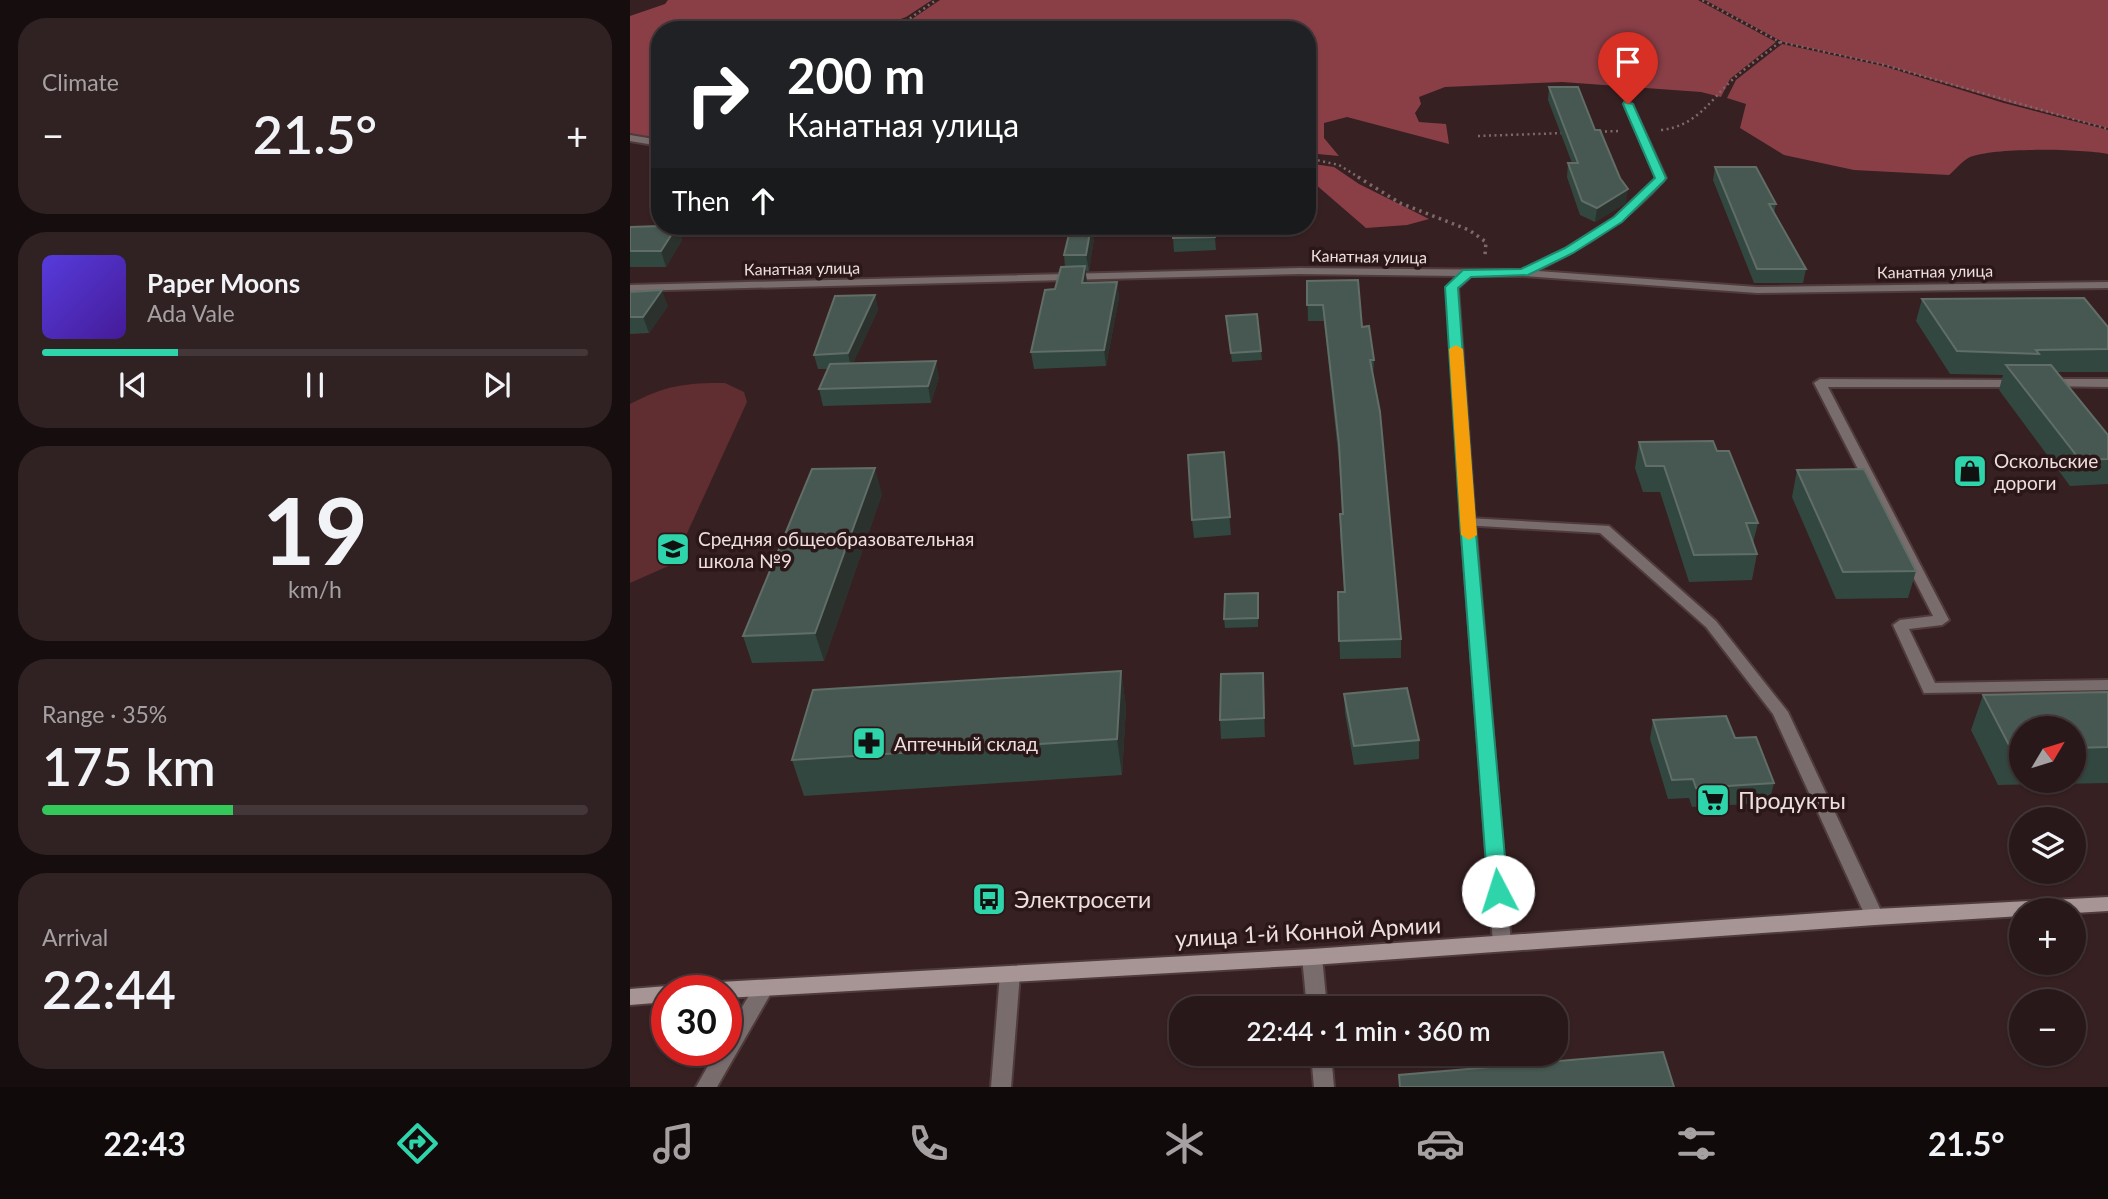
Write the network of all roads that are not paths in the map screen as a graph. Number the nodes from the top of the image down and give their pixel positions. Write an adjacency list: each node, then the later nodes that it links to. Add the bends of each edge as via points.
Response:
1 (1628, 104): 5 (street, via 1661,178 1618,220)
2 (630, 138): 3 (street)
3 (651, 142)
4 (1468, 273): 5 (street, Канатная улица); 7 (street, Канатная улица, via 1299,271); 9 (street, via 1452,287)
5 (1523, 273): 6 (street, Канатная улица, via 1757,290)
6 (2108, 285)
7 (630, 288)
8 (2108, 383): 10 (street, via 1820,383 1942,620 1900,625 1930,689)
9 (1468, 522): 12 (street, via 1604,529 1711,624 1780,712); 13 (street)
10 (2108, 685)
11 (2108, 904): 12 (main road, улица 1-й Конной Армии)
12 (1875, 917): 13 (main road, улица 1-й Конной Армии)
13 (1502, 943): 14 (main road, улица 1-й Конной Армии)
14 (1312, 957): 15 (main road, улица 1-й Конной Армии); 19 (street)
15 (1010, 974): 16 (main road, улица 1-й Конной Армии); 23 (street)
16 (764, 988): 17 (main road, улица 1-й Конной Армии); 22 (street)
17 (742, 989)
18 (651, 995): 20 (main road)
19 (1316, 996)
20 (630, 997)
21 (1322, 1066): 24 (street)
22 (706, 1087)
23 (1001, 1087)
24 (1324, 1087)

